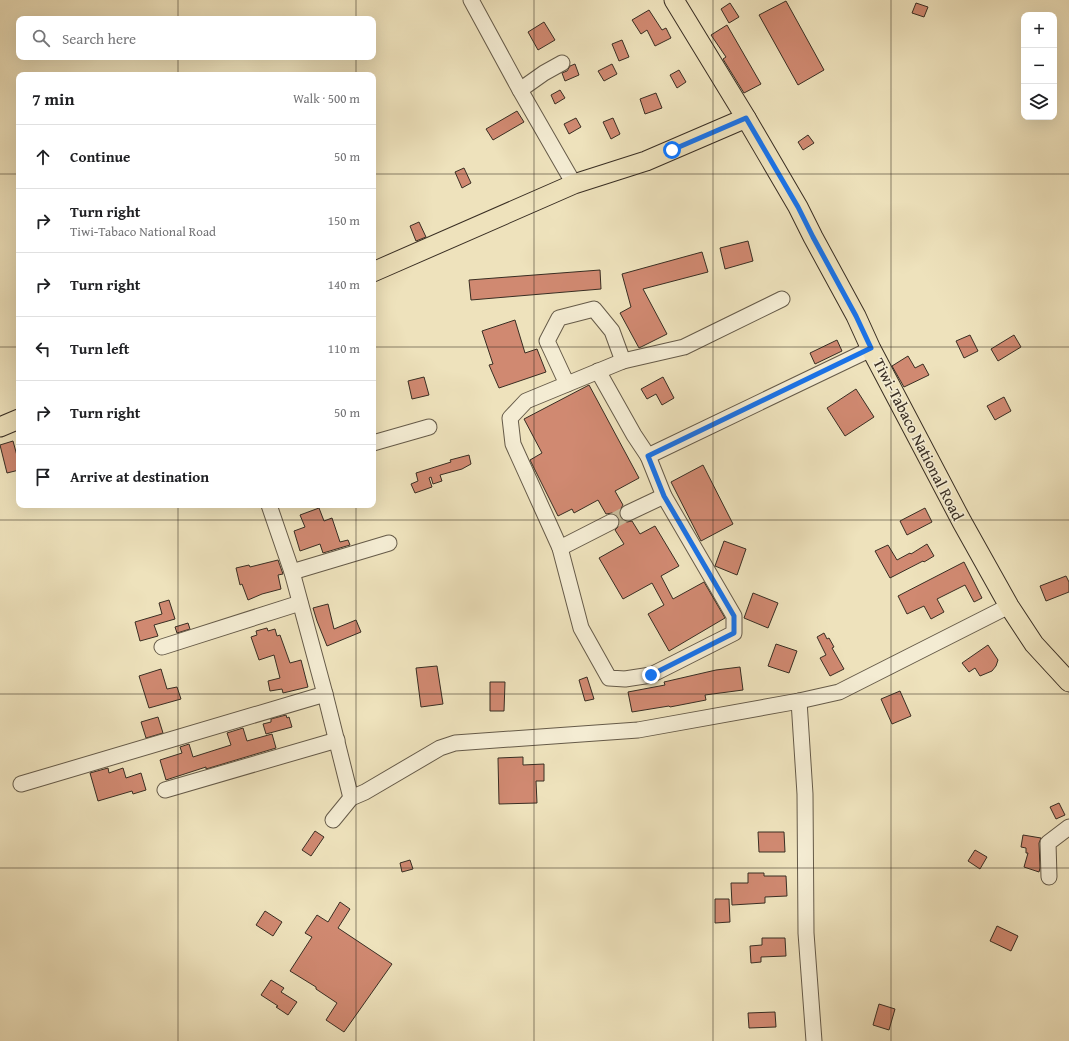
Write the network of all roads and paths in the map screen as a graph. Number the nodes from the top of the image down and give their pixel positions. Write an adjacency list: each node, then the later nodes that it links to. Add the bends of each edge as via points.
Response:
1 (472, 0): 4 (street)
2 (674, 0): 5 (main road, Tiwi-Tabaco National Road)
3 (562, 63): 4 (street)
4 (520, 90): 6 (street)
5 (746, 118): 6 (main road, via 646,161); 9 (main road, Tiwi-Tabaco National Road, via 798,207)
6 (574, 184): 7 (main road)
7 (376, 271)
8 (782, 299): 10 (street, via 684,347)
9 (871, 348): 17 (street); 26 (main road, Tiwi-Tabaco National Road)
10 (623, 361): 11 (street); 12 (street, via 612,331 594,309 559,318 547,341)
11 (598, 371): 12 (street); 17 (street)
12 (567, 384): 23 (street, via 526,401 510,418 513,444)
13 (16, 421): 14 (main road)
14 (0, 427)
15 (429, 427): 16 (street)
16 (376, 442)
17 (648, 456): 18 (street)
18 (664, 496): 20 (street); 23 (street, via 734,616 734,633 727,637 651,675 625,679 609,678 581,628)
19 (271, 508): 24 (street)
20 (628, 513)
21 (611, 522): 23 (street)
22 (389, 543): 24 (street)
23 (560, 548)
24 (292, 572): 25 (street)
25 (300, 603): 27 (street); 29 (street)
26 (1009, 606): 28 (main road, Tiwi-Tabaco National Road, via 1034,644); 30 (street, via 839,692)
27 (162, 647)
28 (1069, 682)
29 (325, 694): 31 (street); 32 (street)
30 (799, 701): 34 (street, via 638,730 455,743 440,748); 38 (street, via 805,794 806,933)
31 (337, 740): 33 (street); 34 (street)
32 (21, 784)
33 (165, 790)
34 (351, 798): 35 (street)
35 (333, 820)
36 (1069, 827): 37 (street, via 1048,843)
37 (1049, 877)
38 (814, 1041)

